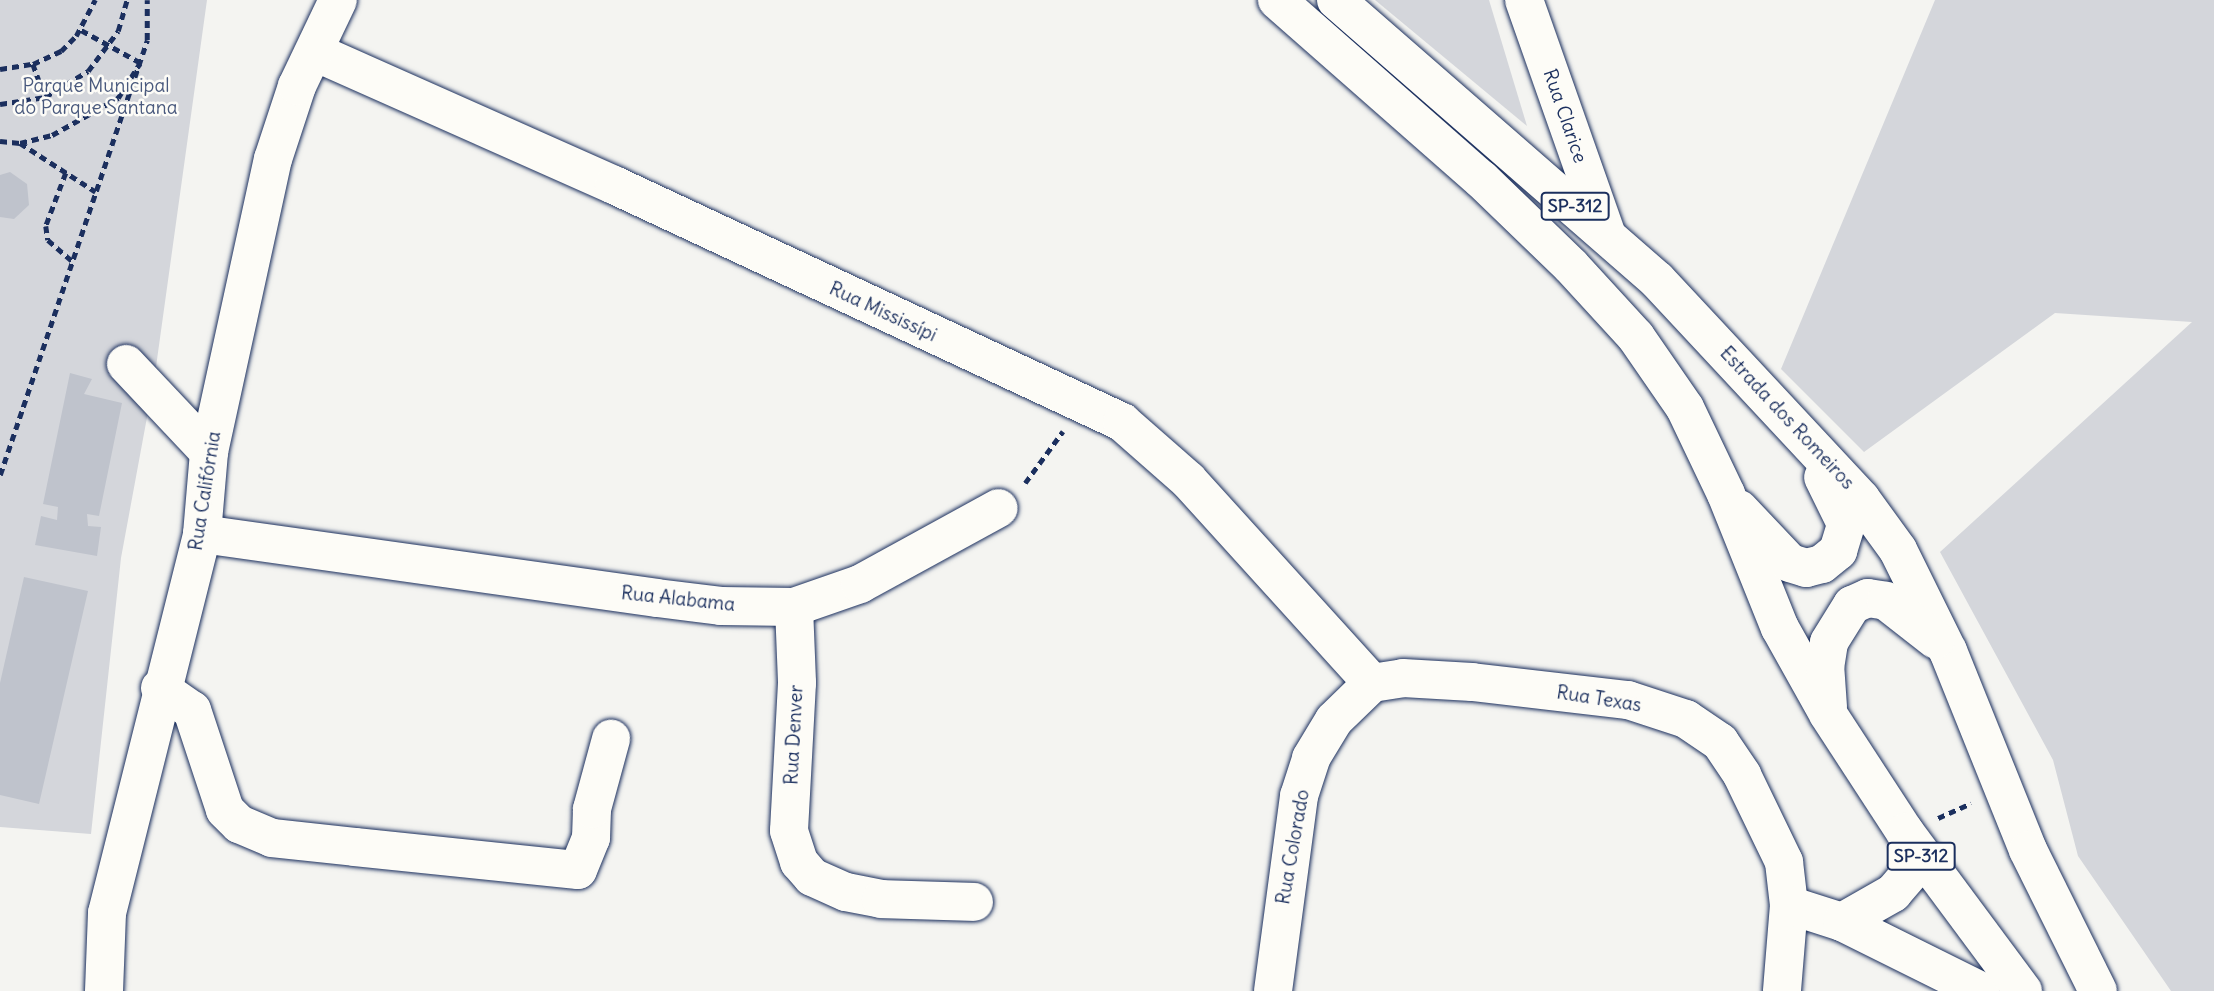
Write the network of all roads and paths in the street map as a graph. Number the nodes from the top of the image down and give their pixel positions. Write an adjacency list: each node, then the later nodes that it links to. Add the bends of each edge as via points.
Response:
1 (95, 0): 8 (path)
2 (127, 0): 9 (path)
3 (147, 0): 11 (path, via 147,40)
4 (338, 0): 10 (street, Rua Califórnia)
5 (1277, 0): 27 (street, SP-312, via 1480,178 1599,296 1636,337 1685,408)
6 (1336, 0): 20 (street, Estrada dos Romeiros / SP-312)
7 (1524, 0): 20 (street, Rua Clarice)
8 (80, 30): 9 (path); 12 (path, via 61,51)
9 (108, 46): 11 (path); 14 (path, via 88,71)
10 (315, 52): 23 (street, Rua Mississípi); 25 (street, Rua Califórnia, via 297,86 273,159)
11 (140, 63): 17 (path, via 118,98 52,135); 19 (path)
12 (33, 64): 13 (path); 14 (path)
13 (0, 69)
14 (45, 97): 15 (path)
15 (0, 104)
16 (0, 141): 17 (path)
17 (20, 143): 18 (path)
18 (66, 173): 19 (path); 21 (path, via 46,226 57,253)
19 (96, 192): 21 (path)
20 (1606, 233): 24 (street, Estrada dos Romeiros / SP-312, via 1716,340)
21 (73, 261): 26 (path)
22 (126, 364): 25 (street)
23 (1081, 402): 28 (path, via 1037,472); 32 (street, Rua Mississípi, via 1122,422 1188,480)
24 (1798, 429): 27 (street, via 1846,524 1838,551 1822,564 1805,568 1790,563); 31 (street, Estrada dos Romeiros / SP-312, via 1834,464 1898,550)
25 (209, 452): 29 (street, Rua Califórnia)
26 (0, 475)
27 (1726, 494): 34 (street, SP-312, via 1780,628)
28 (999, 508): 30 (street, Rua Alabama, via 860,584)
29 (202, 534): 30 (street, Rua Alabama, via 657,598); 33 (street, Rua Califórnia)
30 (794, 607): 38 (street, Rua Denver, via 797,683 789,831 799,862 812,877 846,892 881,899)
31 (1948, 651): 34 (street, via 1885,601 1868,598 1852,605 1829,642 1825,668); 36 (street, Estrada dos Romeiros / SP-312)
32 (1372, 683): 39 (street, Rua Texas, via 1403,678 1472,682 1628,699 1686,719 1720,742 1742,775 1784,862); 42 (street, Rua Colorado, via 1334,720 1311,758 1299,796)
33 (160, 688): 35 (street, via 192,710 225,810 239,824 272,838 579,870 591,838 592,809); 41 (street, Rua Califórnia, via 107,913)
34 (1828, 713): 37 (street, SP-312)
35 (611, 738)
36 (2002, 789): 37 (path); 46 (street, Estrada dos Romeiros / SP-312)
37 (1914, 845): 40 (street, via 1893,893); 45 (street, SP-312)
38 (974, 902)
39 (1789, 905): 40 (street); 43 (street, Rua Texas)
40 (1842, 922): 44 (street)
41 (104, 991)
42 (1273, 991)
43 (1782, 991)
44 (1981, 991)
45 (2023, 991)
46 (2098, 991)

